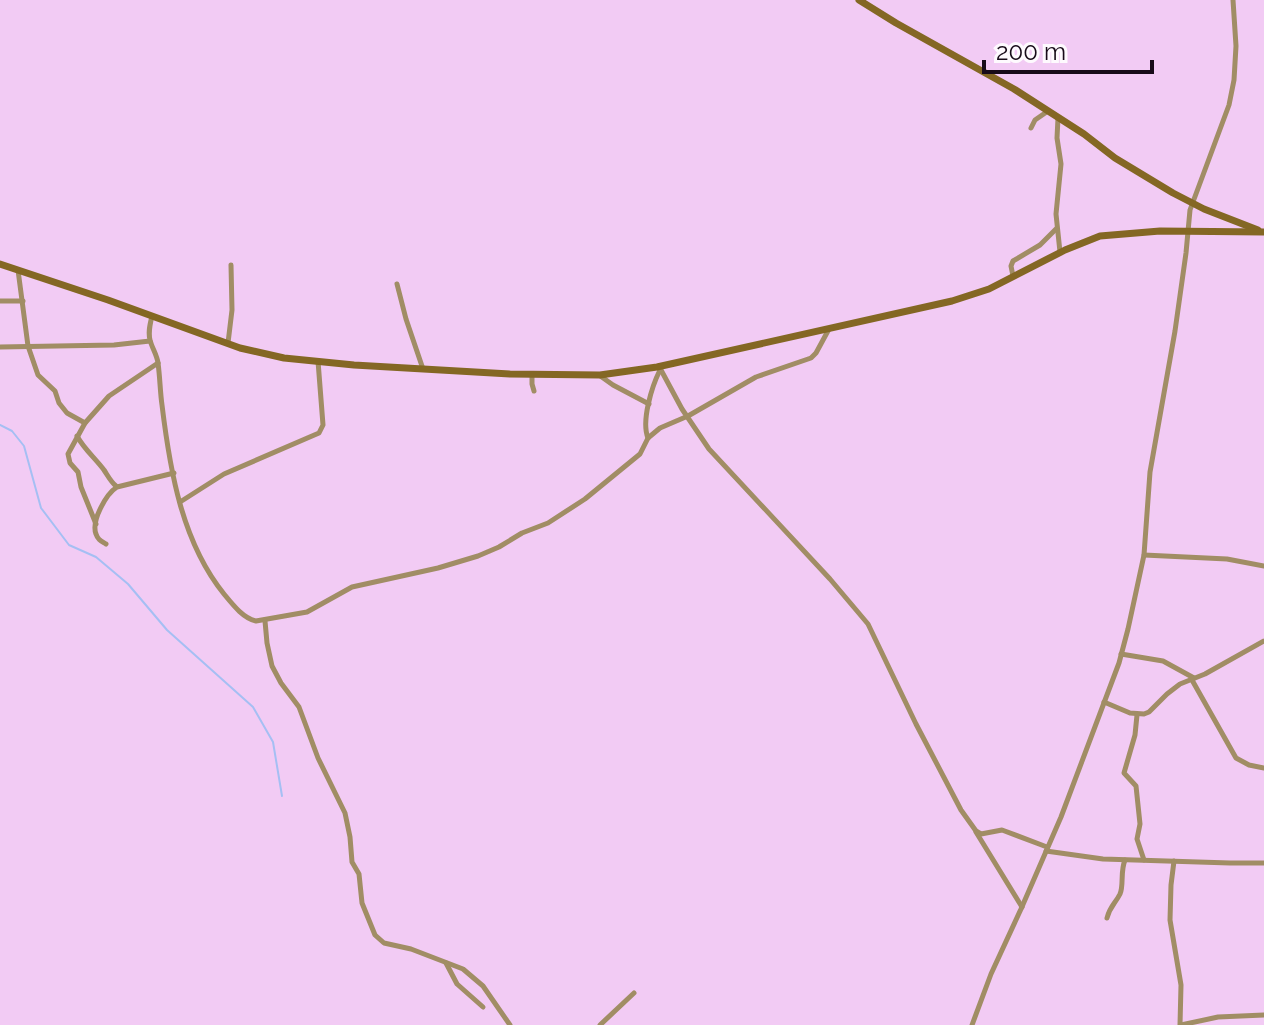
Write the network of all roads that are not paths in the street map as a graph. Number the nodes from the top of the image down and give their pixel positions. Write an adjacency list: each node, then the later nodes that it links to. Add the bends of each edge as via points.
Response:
1 (859, 0): 3 (street)
2 (1233, 0): 6 (street, via 1232,91)
3 (1049, 111): 4 (street); 5 (street)
4 (1059, 117): 6 (street); 7 (street)
5 (1031, 128)
6 (1191, 203): 8 (street); 9 (street)
7 (1057, 228): 10 (street); 14 (street, via 1013,261)
8 (1188, 231): 9 (street); 10 (street, via 1100,236); 41 (street, via 1150,472)
9 (1262, 232)
10 (1060, 252): 14 (street)
11 (0, 264): 13 (street)
12 (231, 265): 21 (street)
13 (18, 270): 17 (street); 18 (street)
14 (1013, 276): 19 (street, via 978,294)
15 (397, 284): 27 (street)
16 (0, 301): 17 (street)
17 (23, 301): 22 (street)
18 (152, 316): 20 (street); 21 (street)
19 (829, 329): 26 (street); 32 (street, via 811,358 756,377)
20 (150, 341): 22 (street); 25 (street)
21 (228, 343): 24 (street)
22 (28, 346): 23 (street); 33 (street, via 38,375 67,413)
23 (0, 347)
24 (318, 361): 27 (street); 38 (street, via 323,425 319,433 224,474)
25 (158, 363): 33 (street, via 109,396); 36 (street)
26 (660, 368): 29 (street); 31 (street); 32 (street)
27 (423, 369): 28 (street)
28 (532, 374): 29 (street); 30 (street)
29 (598, 375): 31 (street)
30 (534, 391)
31 (649, 404): 35 (street, via 644,426)
32 (688, 416): 35 (street); 50 (street, via 718,460 868,624)
33 (85, 423): 34 (street)
34 (77, 436): 37 (street); 39 (street, via 68,459 78,472)
35 (648, 438): 43 (street, via 640,454 585,499 499,547 438,568 352,587 307,612)
36 (174, 473): 37 (street); 38 (street)
37 (117, 487): 39 (street)
38 (180, 502): 43 (street, via 190,536 216,584 250,620)
39 (96, 524): 40 (street, via 96,534)
40 (106, 544)
41 (1144, 555): 42 (street); 45 (street)
42 (1264, 566)
43 (265, 621): 58 (street, via 272,666 299,707 345,813 362,903 375,935 384,943)
44 (1264, 641): 46 (street)
45 (1121, 654): 46 (street, via 1163,661); 47 (street)
46 (1193, 679): 48 (street); 49 (street, via 1236,758)
47 (1104, 702): 48 (street); 51 (street)
48 (1137, 715): 53 (street, via 1124,773 1136,786 1137,839)
49 (1264, 768)
50 (976, 831): 51 (street, via 1002,830); 56 (street)
51 (1046, 849): 52 (street); 56 (street)
52 (1125, 860): 53 (street); 57 (street, via 1122,888)
53 (1144, 860): 54 (street)
54 (1174, 861): 55 (street); 65 (street, via 1170,920 1181,985)
55 (1264, 863)
56 (1022, 907): 64 (street)
57 (1107, 918)
58 (446, 963): 60 (street, via 457,984); 62 (street, via 473,976)
59 (634, 993): 63 (street)
60 (483, 1007)
61 (1264, 1015): 65 (street)
62 (510, 1025)
63 (600, 1025)
64 (972, 1025)
65 (1181, 1025)

